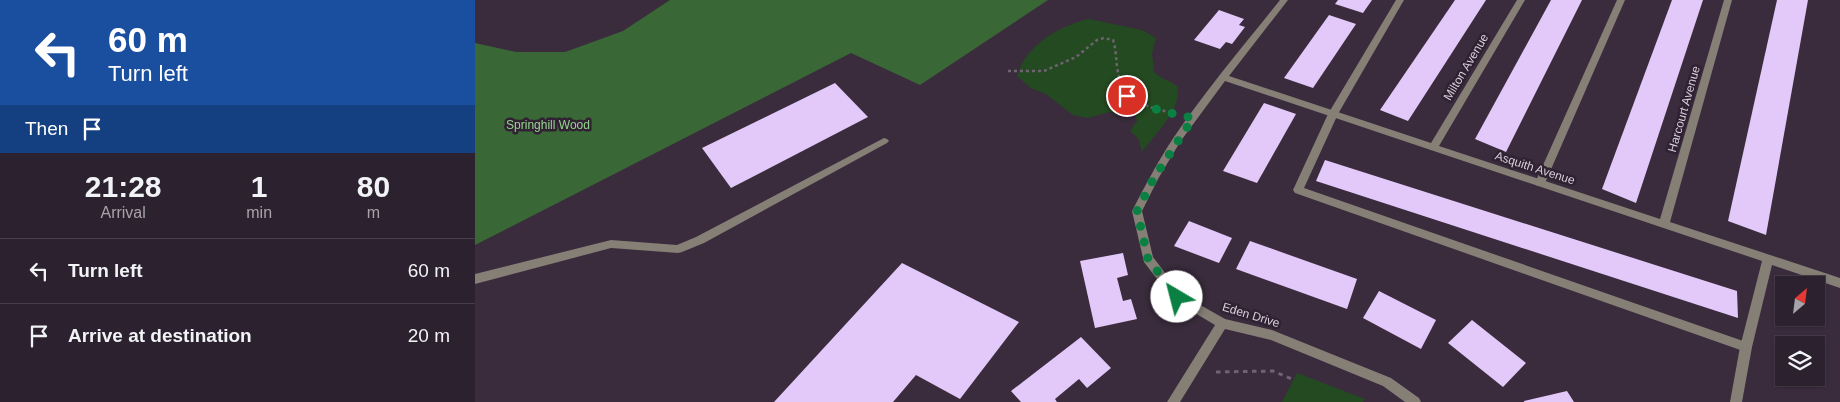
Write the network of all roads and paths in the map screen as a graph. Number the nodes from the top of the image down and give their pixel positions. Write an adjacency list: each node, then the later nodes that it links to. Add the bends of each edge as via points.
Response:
1 (1284, 0): 7 (street, Eden Drive)
2 (1401, 0): 8 (street)
3 (1521, 0): 11 (street, Milton Avenue)
4 (1621, 0): 12 (street)
5 (1728, 0): 13 (street, Harcourt Avenue)
6 (1008, 71): 9 (path, via 1044,71 1075,58 1097,40 1113,40 1119,78 1127,96 1157,109)
7 (1223, 77): 8 (street, Asquith Avenue); 9 (street, Eden Drive)
8 (1333, 114): 11 (street, Asquith Avenue); 18 (street, via 1298,190)
9 (1193, 118): 17 (street, Eden Drive, via 1137,211 1148,259 1177,297)
10 (883, 141): 15 (street, via 678,249 611,244)
11 (1433, 148): 12 (street, Asquith Avenue)
12 (1540, 183): 13 (street, Asquith Avenue)
13 (1664, 224): 14 (street, Asquith Avenue)
14 (1768, 259): 16 (street, Asquith Avenue); 18 (street)
15 (475, 279)
16 (1840, 283)
17 (1222, 323): 19 (street); 22 (street, Eden Drive, via 1272,335 1387,382)
18 (1746, 347): 23 (street)
19 (1191, 373): 20 (path, via 1273,372); 21 (street)
20 (1294, 380)
21 (1173, 402)
22 (1415, 402)
23 (1736, 402)

